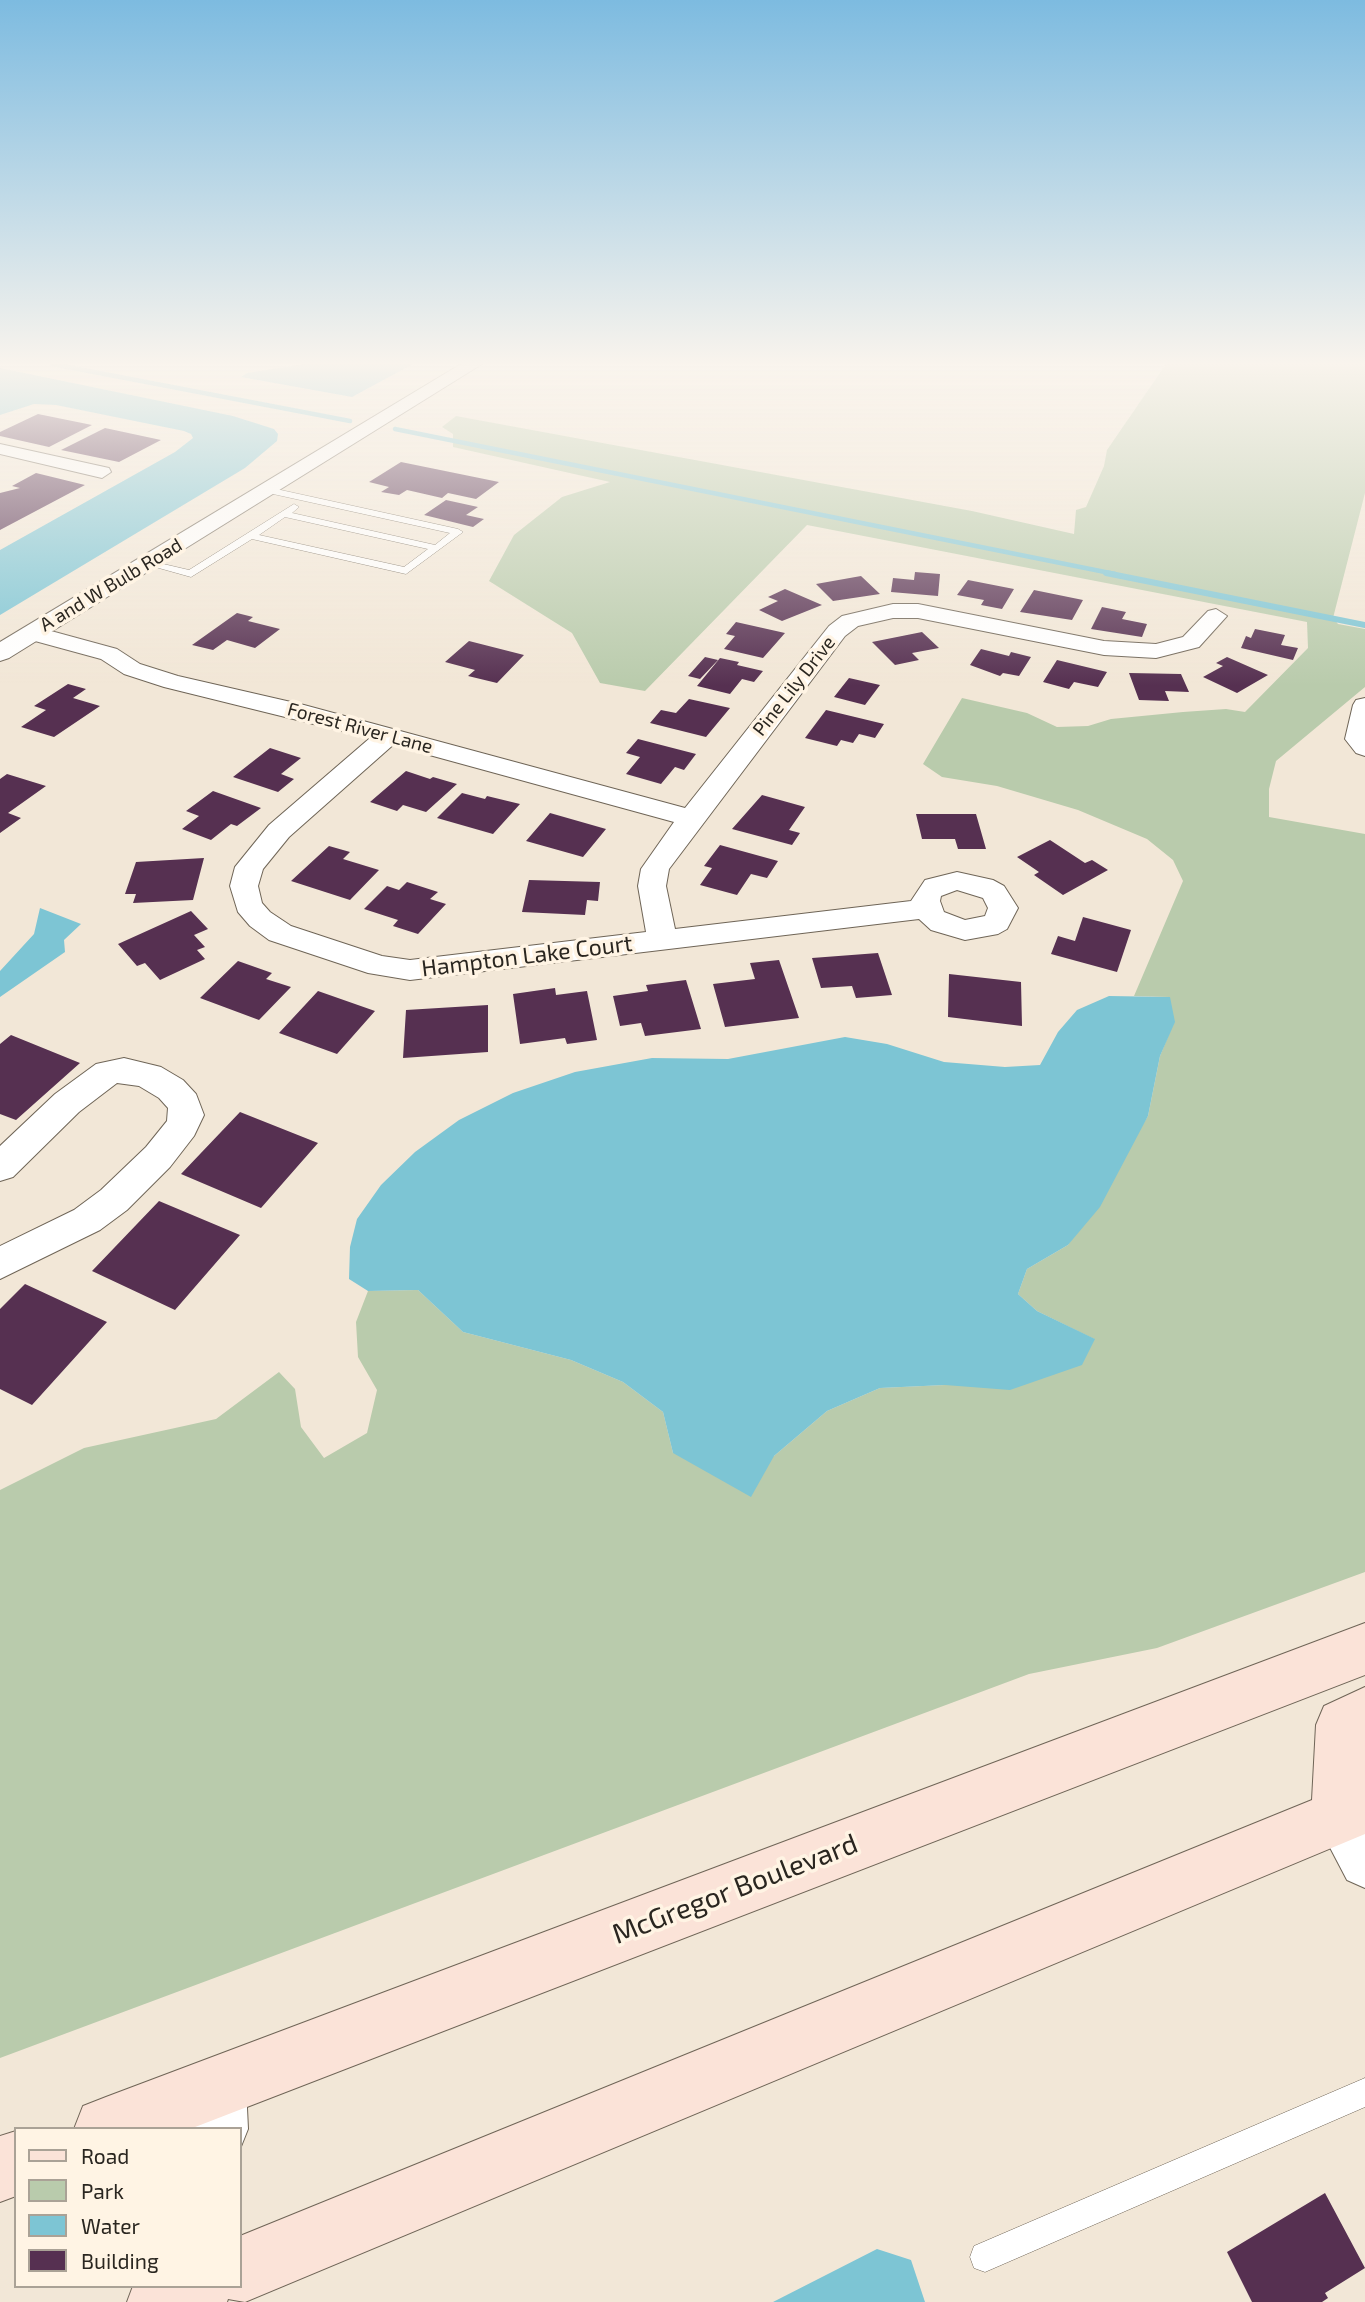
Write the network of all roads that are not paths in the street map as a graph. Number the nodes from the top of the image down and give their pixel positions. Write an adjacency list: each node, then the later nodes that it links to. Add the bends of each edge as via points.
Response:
1 (297, 471): 2 (street, A and W Bulb Road)
2 (267, 490): 3 (lane); 7 (street, A and W Bulb Road)
3 (307, 499): 4 (lane); 6 (lane, via 458,532)
4 (285, 514): 5 (lane); 6 (lane)
5 (250, 536): 6 (lane, via 406,571); 7 (lane, via 191,574)
6 (436, 548)
7 (146, 563): 9 (street, A and W Bulb Road)
8 (1216, 616): 14 (street, Pine Lily Drive, via 1191,642 1156,651 1104,648 918,611 882,612 850,621 836,631)
9 (32, 633): 10 (street, A and W Bulb Road); 12 (street, Forest River Lane, via 109,654 150,675)
10 (0, 653)
11 (1365, 705): 13 (street, via 1358,739)
12 (388, 736): 14 (street, Forest River Lane); 16 (street, Hampton Lake Court, via 279,831 248,867 244,886 248,905 260,919 302,941 379,966 410,970)
13 (1365, 748)
14 (691, 818): 16 (street, Pine Lily Drive, via 655,869 652,886)
15 (926, 909): 16 (street, Hampton Lake Court)
16 (662, 940)
17 (0, 1167): 18 (street, via 67,1103 108,1072 124,1070 149,1076 184,1103 187,1115 182,1127 114,1200 87,1220)
18 (0, 1263)
19 (1365, 1649): 23 (main road, McGregor Boulevard)
20 (1365, 1714): 21 (main road, via 1343,1725)
21 (1356, 1828): 26 (main road)
22 (1365, 2092): 25 (lane)
23 (218, 2108): 24 (main road, McGregor Boulevard)
24 (117, 2127)
25 (985, 2257)
26 (242, 2269)
27 (194, 2288): 28 (main road)
28 (161, 2302)

